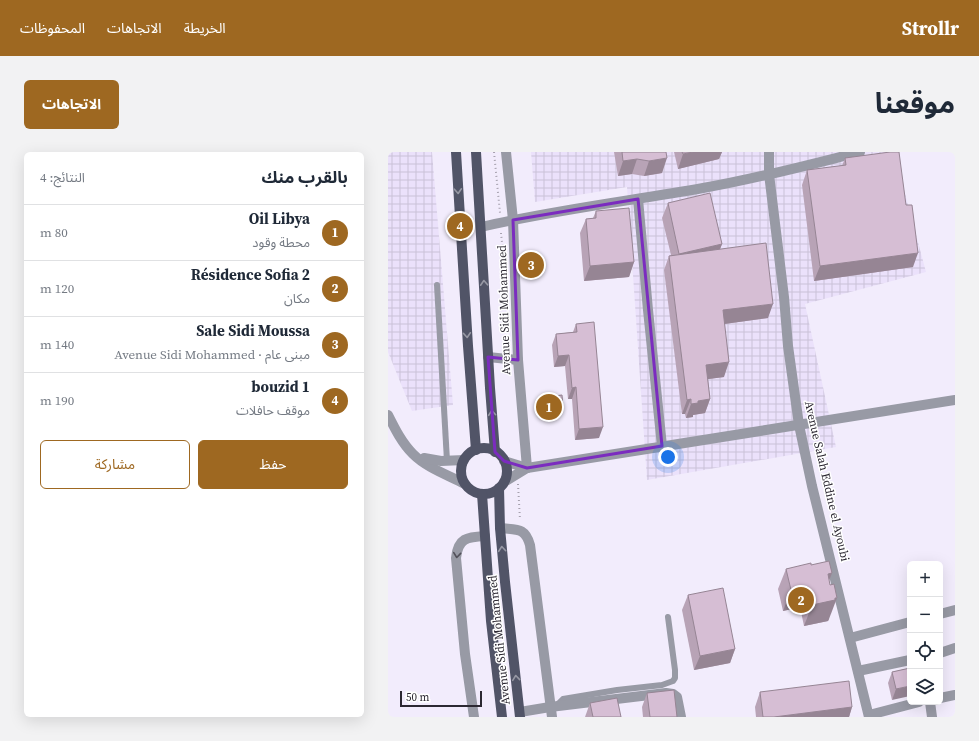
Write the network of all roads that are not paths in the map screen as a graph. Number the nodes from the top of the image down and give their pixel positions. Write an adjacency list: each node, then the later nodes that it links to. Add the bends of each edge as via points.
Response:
1 (456, 152): 17 (main road, one-way to 17)
2 (476, 152): 9 (main road, Avenue Sidi Mohammed)
3 (506, 152): 8 (street, Avenue Sidi Mohammed)
4 (769, 152): 6 (street, Avenue Salah Eddine el Ayoubi)
5 (860, 152): 6 (street)
6 (769, 174): 7 (street); 15 (street, Avenue Salah Eddine el Ayoubi)
7 (638, 199): 8 (street); 16 (street)
8 (513, 220): 9 (street); 12 (street, Avenue Sidi Mohammed)
9 (481, 227): 11 (main road, Avenue Sidi Mohammed, one-way to 9)
10 (437, 284): 21 (lane)
11 (488, 357): 12 (street); 18 (main road, Avenue Sidi Mohammed, one-way to 11)
12 (518, 360): 23 (street, Avenue Sidi Mohammed)
13 (955, 400): 15 (street)
14 (388, 415): 19 (street, via 401,439)
15 (799, 425): 16 (street); 33 (street, Avenue Salah Eddine el Ayoubi)
16 (662, 446): 23 (street)
17 (476, 450): 18 (main road, via 486,448); 20 (main road, via 468,454)
18 (495, 452): 22 (main road)
19 (414, 455): 21 (street); 24 (street)
20 (464, 460): 21 (street); 24 (main road, via 461,473)
21 (447, 461)
22 (504, 461): 23 (street); 25 (main road, via 507,472)
23 (527, 468): 25 (street)
24 (465, 484): 26 (main road, via 472,491)
25 (502, 485): 26 (main road, via 490,494); 27 (main road, Avenue Sidi Mohammed)
26 (482, 494): 28 (main road, Avenue Sidi Mohammed)
27 (500, 528): 42 (street, via 520,530 528,541); 43 (main road, Avenue Sidi Mohammed, one-way to 27)
28 (485, 536): 45 (street, one-way to 45, via 467,538 461,542 456,558); 46 (main road, Avenue Sidi Mohammed)
29 (955, 610): 30 (street)
30 (943, 613)
31 (668, 617): 42 (lane, via 675,670 673,681 662,685 563,699)
32 (907, 623): 33 (street)
33 (850, 638): 37 (street, Avenue Salah Eddine el Ayoubi)
34 (955, 648): 35 (street)
35 (943, 652)
36 (907, 661): 37 (street)
37 (858, 671): 44 (street, Avenue Salah Eddine el Ayoubi)
38 (955, 695): 39 (street)
39 (943, 697)
40 (908, 705): 44 (street)
41 (930, 705): 48 (street)
42 (553, 710): 43 (street); 47 (street, via 666,693 674,694 679,700)
43 (520, 715)
44 (869, 716)
45 (474, 717)
46 (502, 717)
47 (681, 717)
48 (932, 717)

